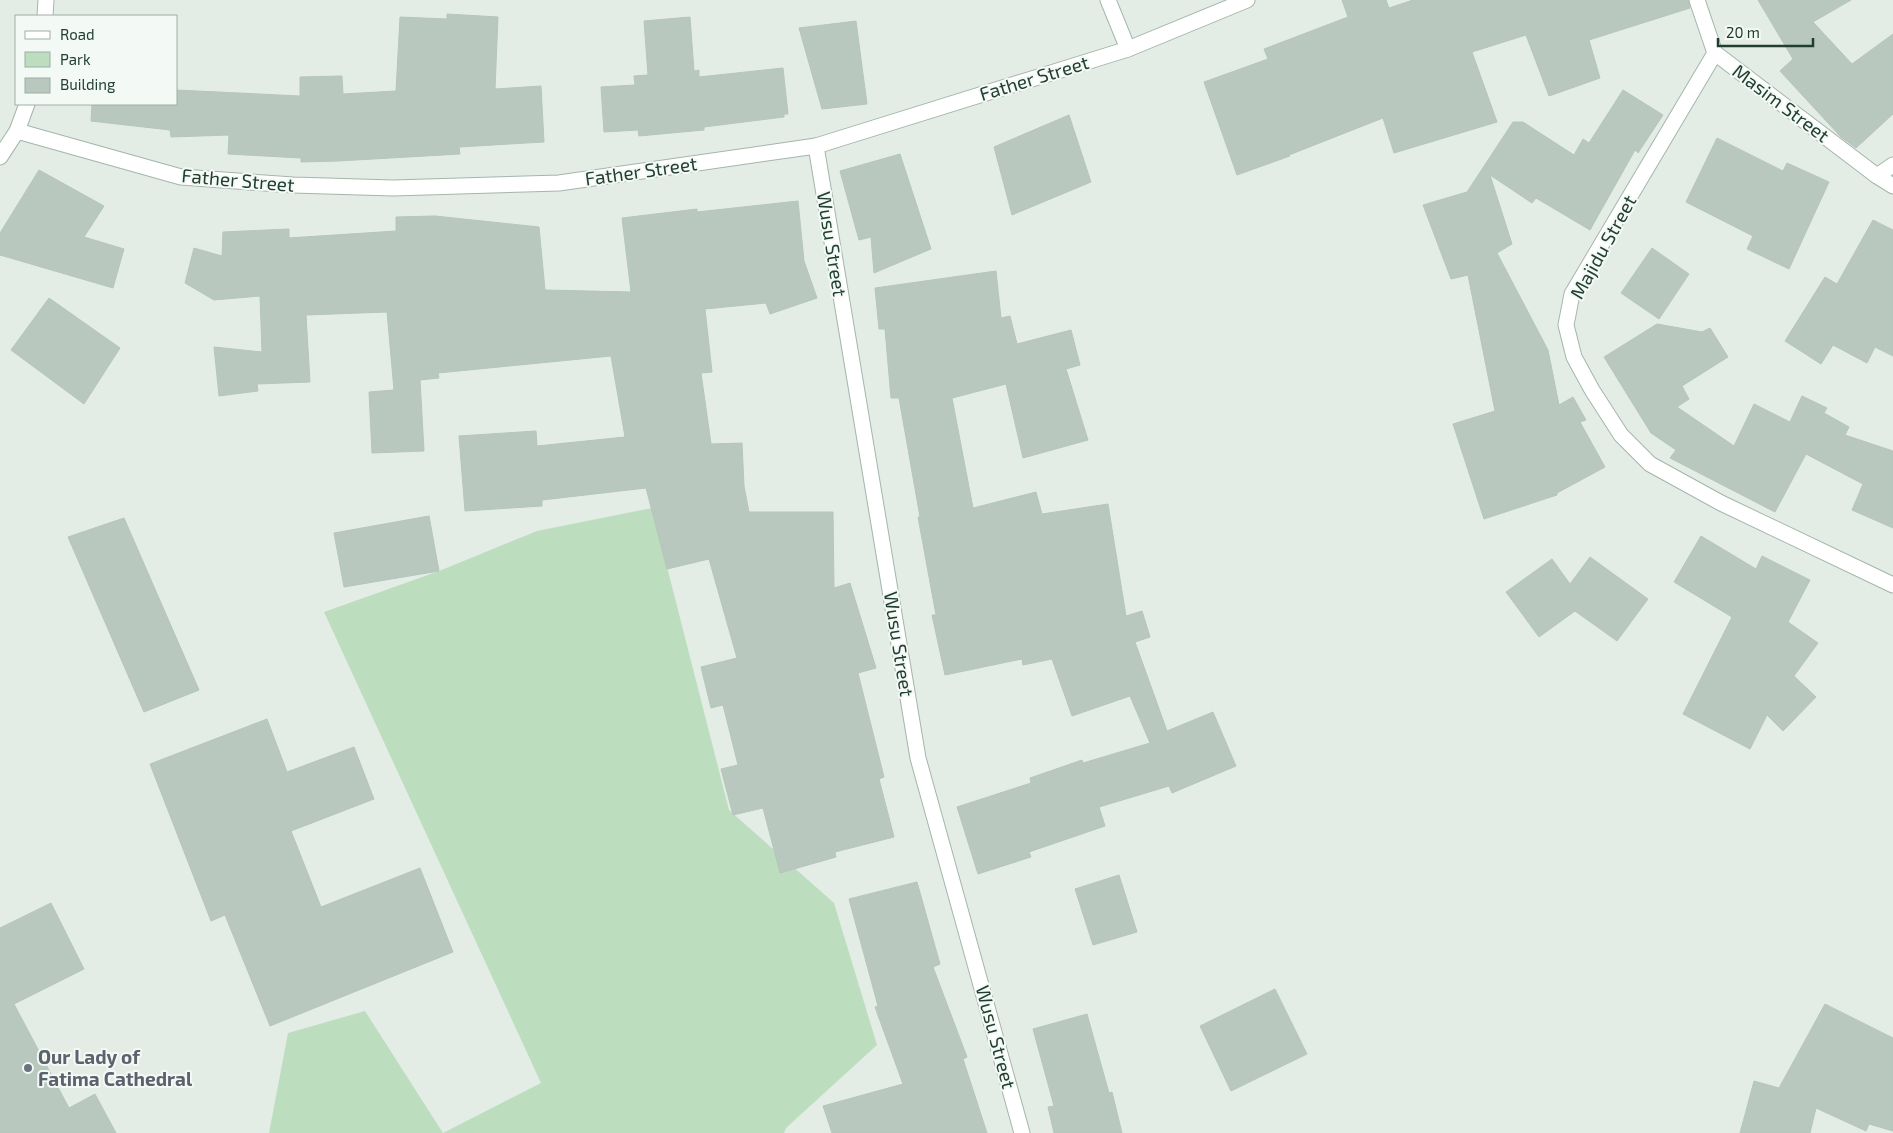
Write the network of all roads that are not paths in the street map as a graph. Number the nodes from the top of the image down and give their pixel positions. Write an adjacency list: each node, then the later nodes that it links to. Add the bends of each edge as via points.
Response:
1 (46, 0): 5 (street)
2 (1108, 0): 6 (street)
3 (1246, 0): 6 (street, Father Street)
4 (1697, 0): 7 (street, Masim Street)
5 (44, 15)
6 (1128, 49): 10 (street, Father Street)
7 (1715, 53): 13 (street, Masim Street); 15 (street, Majidu Street, via 1572,294 1566,325 1574,357 1621,435 1650,464 1721,503)
8 (27, 105): 9 (street)
9 (17, 131): 10 (street, Father Street, via 181,177 393,188 559,183); 11 (street)
10 (816, 146): 16 (street, Wusu Street, via 918,758)
11 (0, 157)
12 (1893, 165): 13 (street)
13 (1877, 176): 14 (street, Masim Street)
14 (1893, 186)
15 (1893, 585)
16 (1022, 1133)

